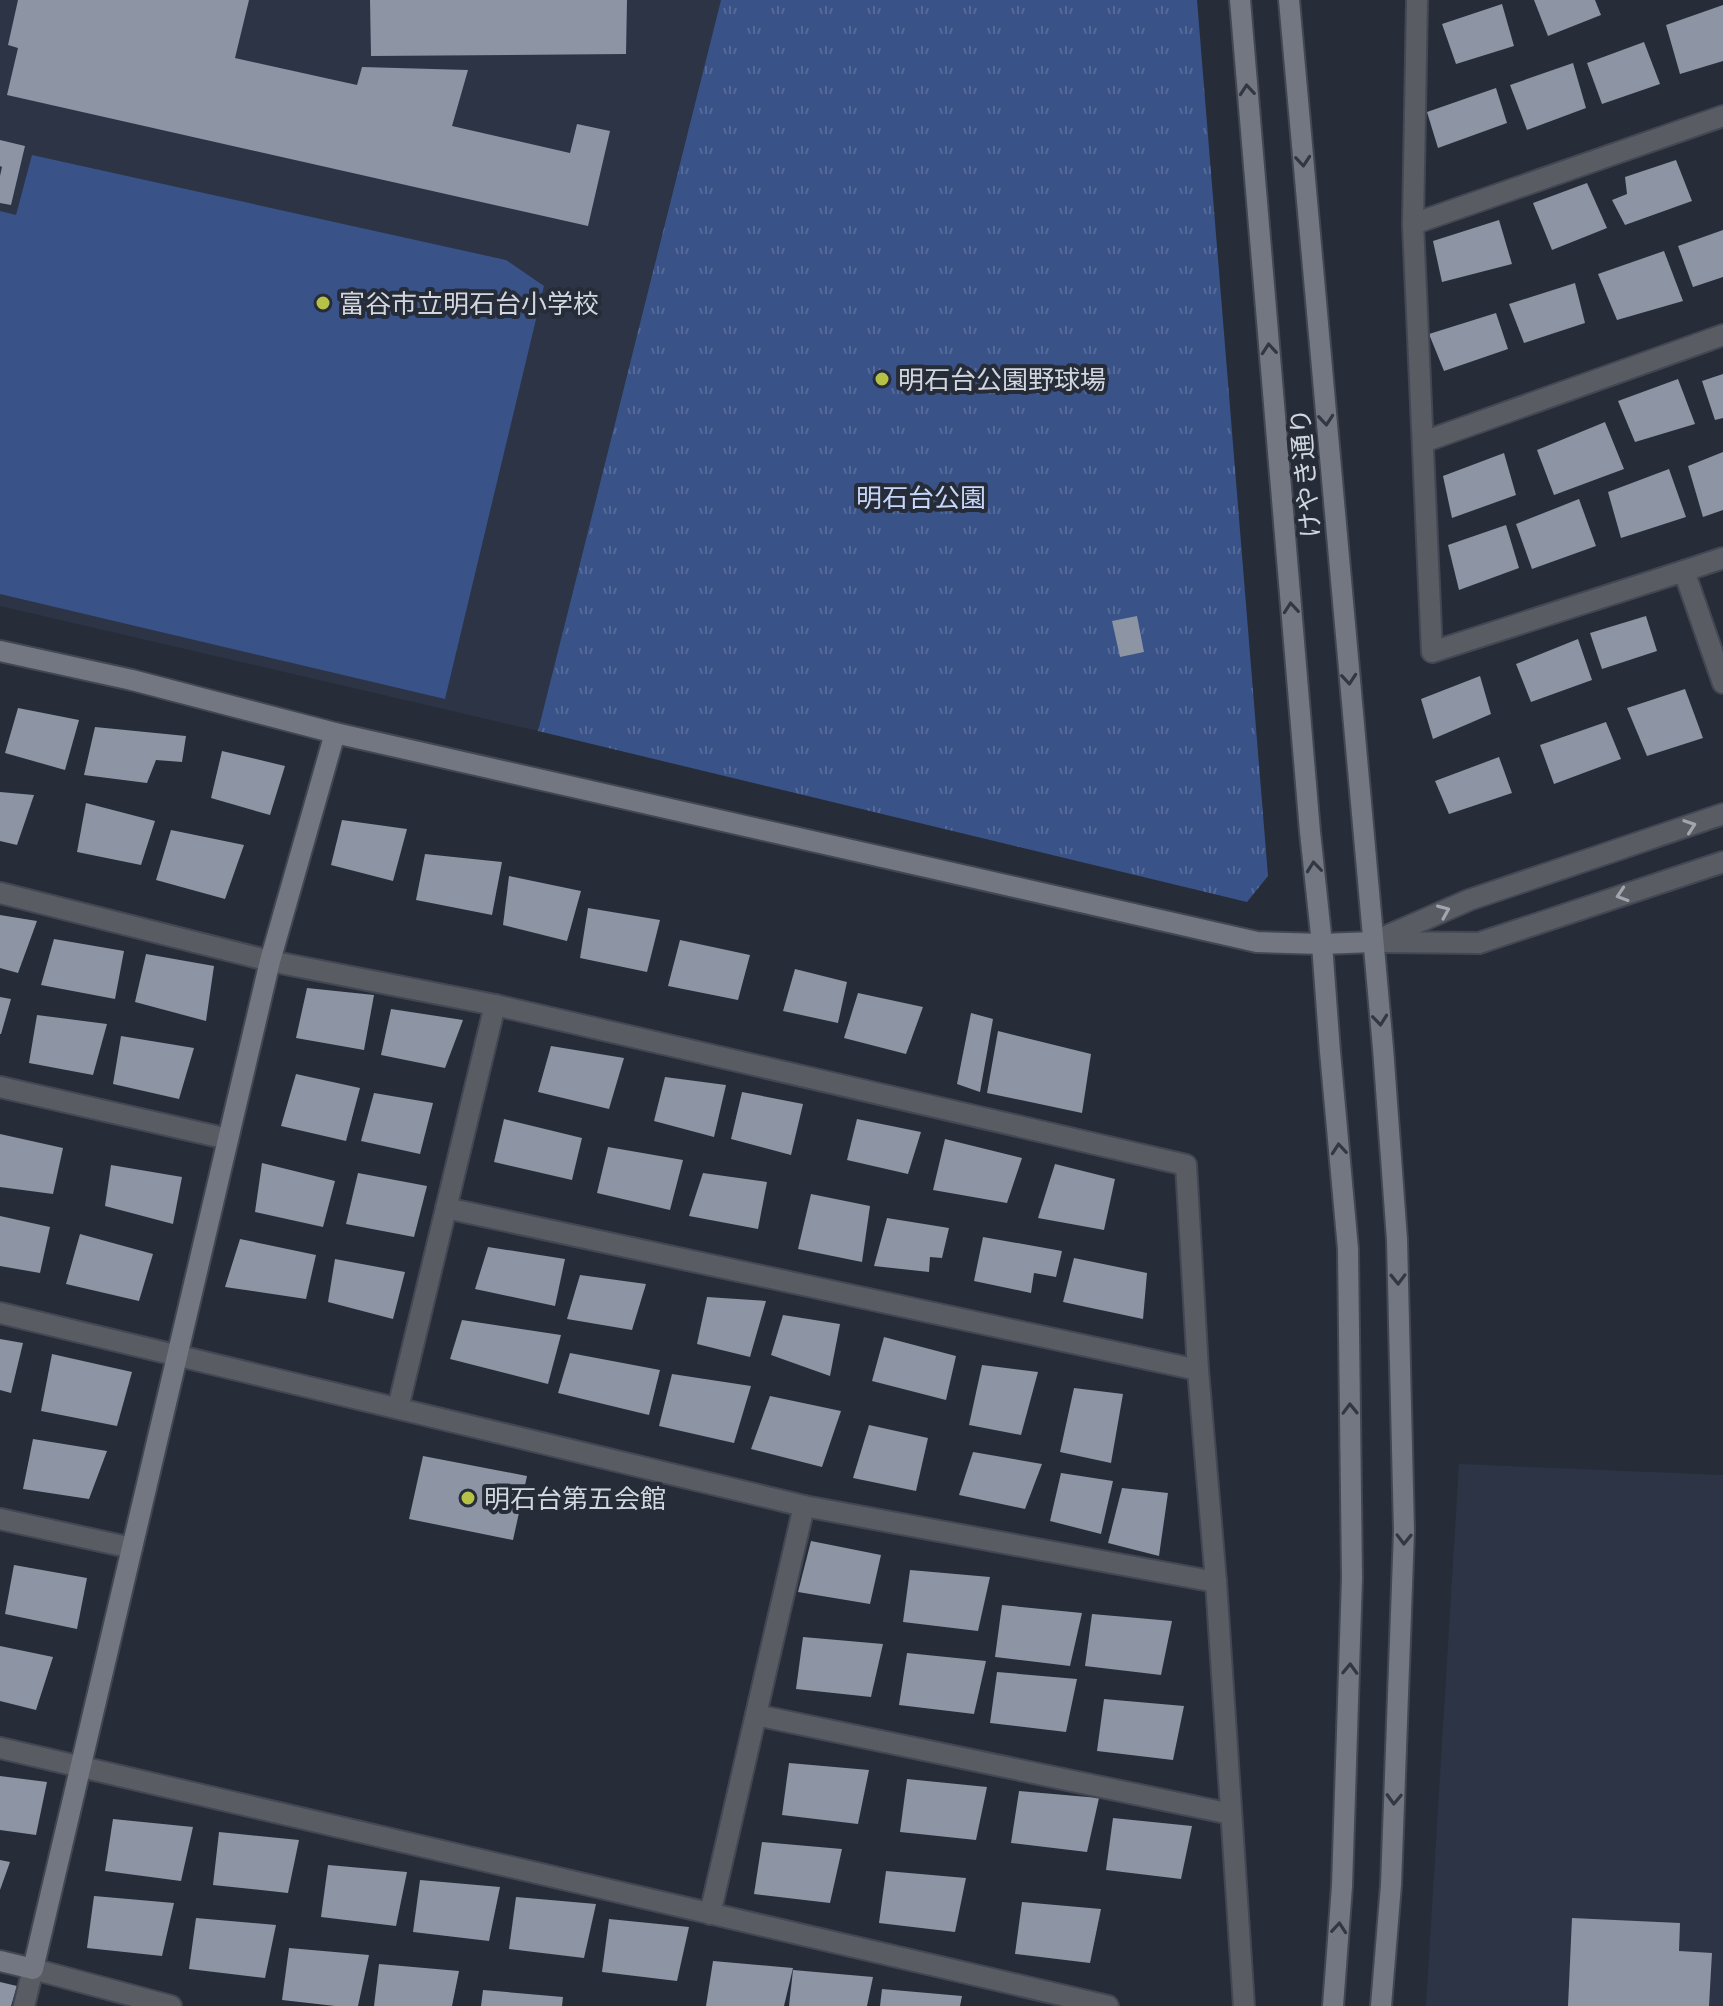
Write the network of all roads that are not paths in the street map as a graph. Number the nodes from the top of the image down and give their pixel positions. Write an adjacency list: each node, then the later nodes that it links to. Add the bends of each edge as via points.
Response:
1 (1240, 0): 17 (street, one-way to 1)
2 (1289, 0): 16 (street, けやき通り, one-way to 16)
3 (1417, 0): 5 (street)
4 (1723, 116): 5 (street)
5 (1413, 224): 7 (street)
6 (1723, 335): 7 (street)
7 (1423, 442): 9 (street, via 1432,652)
8 (1723, 558): 9 (street)
9 (1684, 571): 11 (street)
10 (0, 651): 12 (street)
11 (1723, 683)
12 (335, 733): 17 (street, via 1257,942); 18 (street)
13 (1723, 814): 16 (street, one-way to 13, via 1469,900)
14 (1723, 862): 16 (street, one-way to 16, via 1479,943)
15 (0, 893): 18 (street)
16 (1373, 942): 17 (street); 44 (street, けやき通り, one-way to 44, via 1397,1240 1404,1531 1391,1885)
17 (1322, 944): 43 (street, one-way to 17, via 1342,1886 1352,1531 1348,1249)
18 (270, 961): 19 (street); 21 (street)
19 (495, 1005): 22 (street); 25 (street, via 1186,1165)
20 (0, 1087): 21 (street)
21 (228, 1139): 24 (street)
22 (446, 1208): 25 (street); 26 (street)
23 (0, 1313): 24 (street)
24 (177, 1356): 26 (street); 29 (street)
25 (1198, 1370): 30 (street)
26 (398, 1408): 27 (street)
27 (804, 1506): 30 (street); 31 (street)
28 (0, 1519): 29 (street)
29 (132, 1548): 33 (street)
30 (1216, 1582): 34 (street)
31 (756, 1715): 34 (street); 35 (street)
32 (0, 1748): 33 (street)
33 (80, 1767): 35 (street); 37 (street)
34 (1231, 1814): 42 (street)
35 (710, 1914): 38 (street)
36 (0, 1961): 37 (street)
37 (33, 1969): 39 (street); 40 (street)
38 (1084, 2003): 41 (street)
39 (24, 2006)
40 (171, 2006)
41 (1108, 2006)
42 (1244, 2006)
43 (1333, 2006)
44 (1381, 2006)

